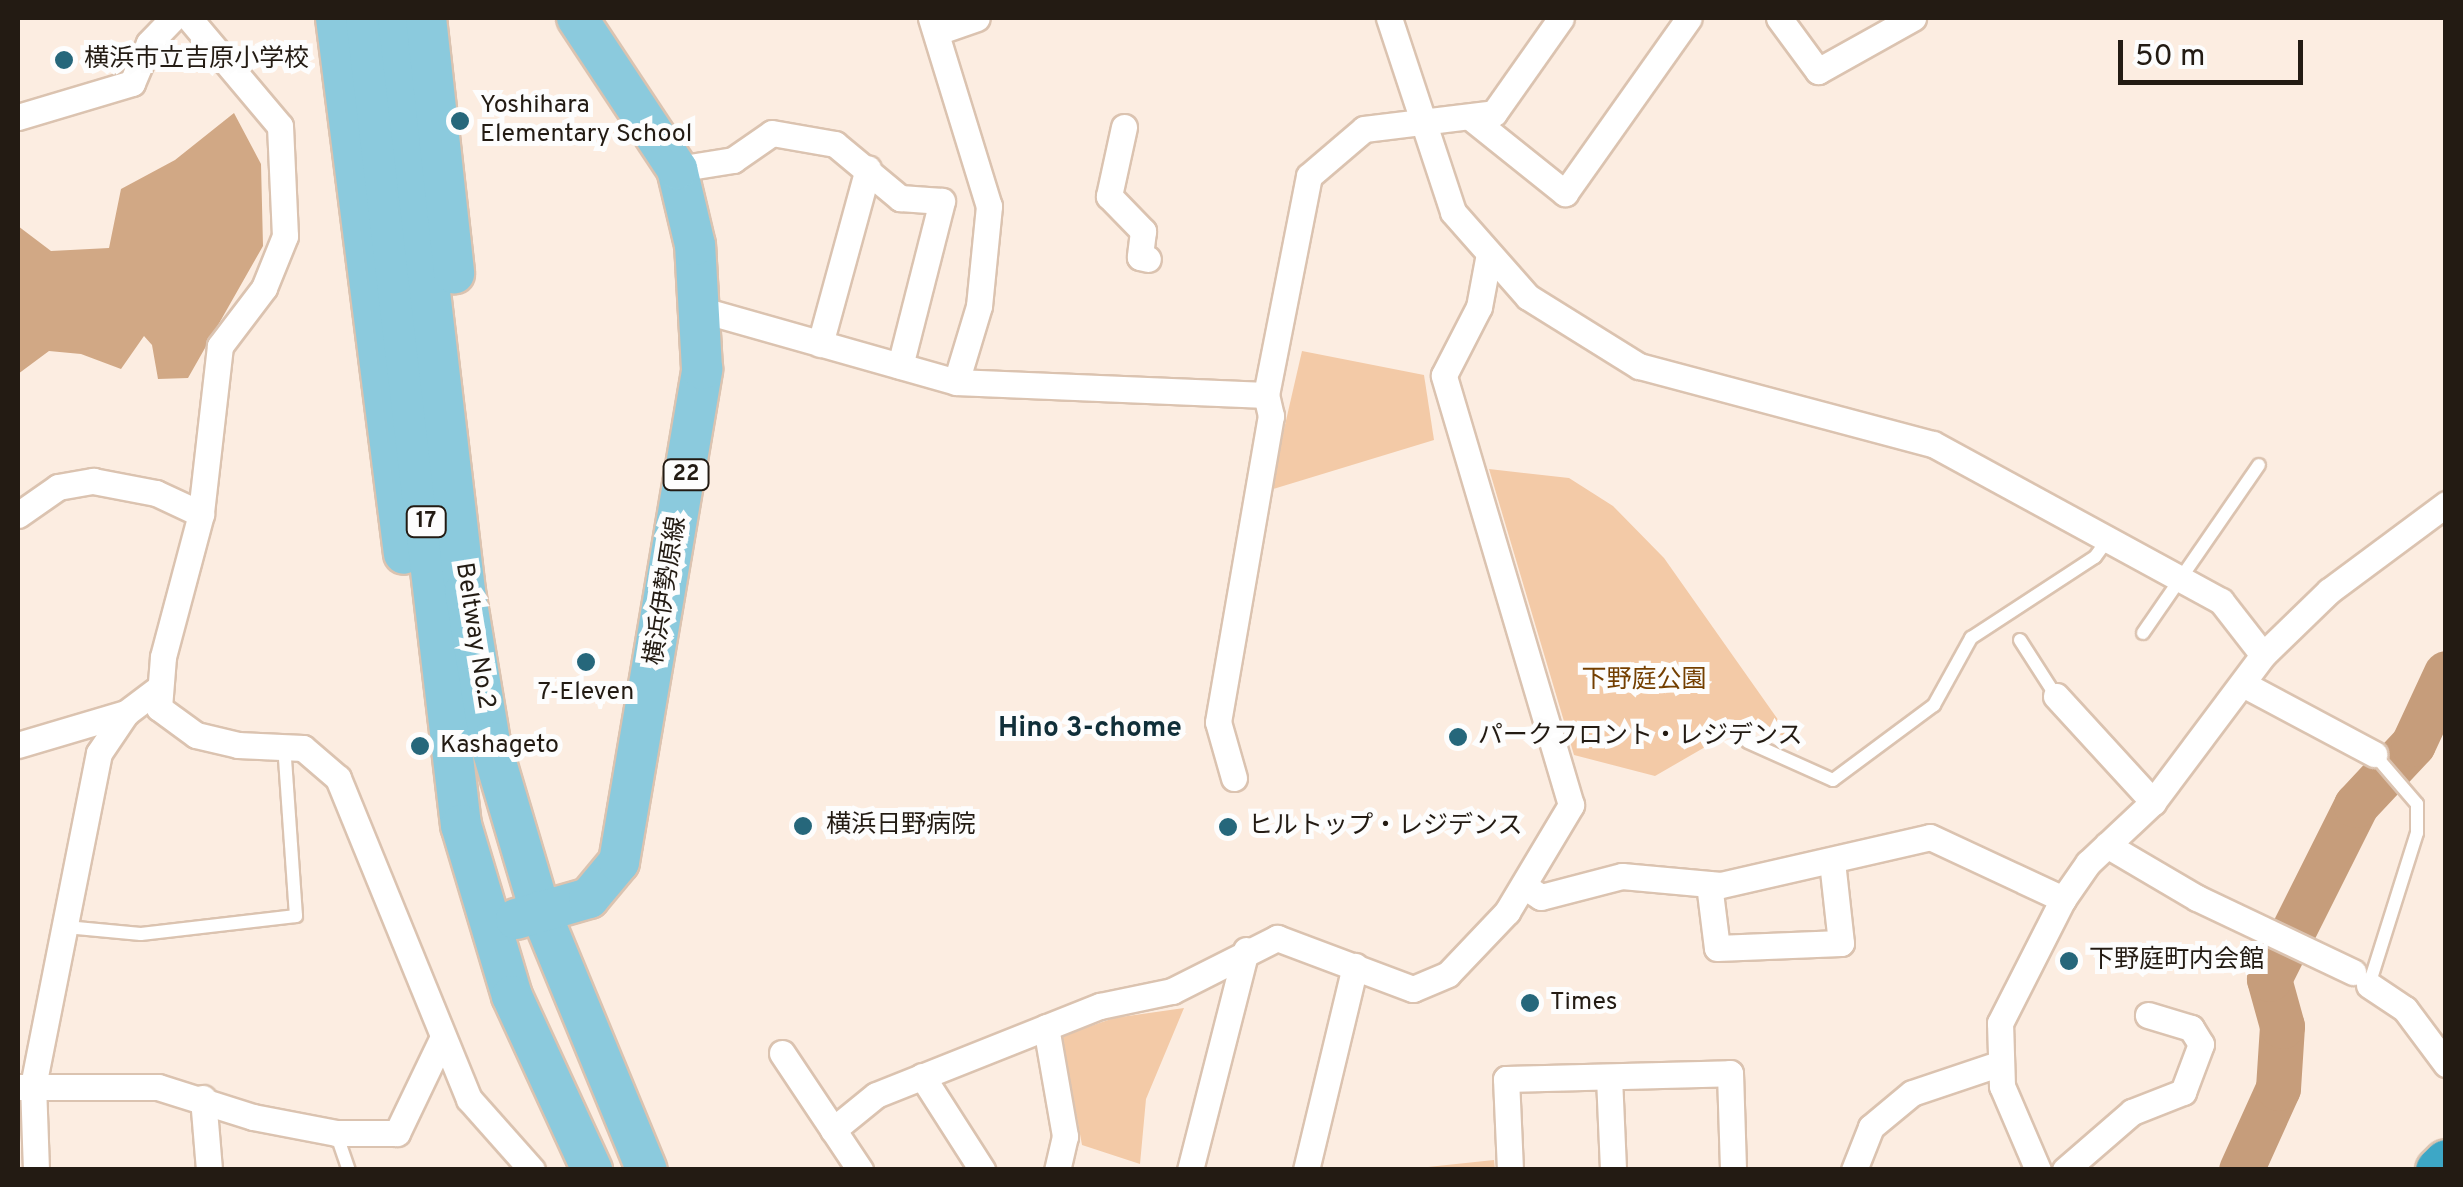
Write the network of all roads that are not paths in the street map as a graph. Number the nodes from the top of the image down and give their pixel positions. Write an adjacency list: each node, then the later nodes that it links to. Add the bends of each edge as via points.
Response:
1 (173, 18): 16 (street, via 149,43 132,83)
2 (189, 18): 31 (street, via 280,126 284,186 285,236 264,288 220,346)
3 (336, 18): 47 (main road, via 417,646 431,730)
4 (366, 18): 23 (main road, Beltway No.2 / 17)
5 (398, 18): 23 (main road, Beltway No.2 / 17)
6 (426, 18): 36 (main road, via 476,501 482,588)
7 (577, 18): 20 (main road, 横浜伊勢原線 / 22)
8 (978, 18): 14 (street)
9 (1389, 18): 17 (street, via 1403,44)
10 (1561, 18): 15 (street, via 1494,113)
11 (1689, 18): 15 (street, via 1565,193)
12 (1779, 18): 13 (street, via 1818,72)
13 (1912, 18)
14 (934, 25): 27 (street, via 989,206 979,306)
15 (1470, 117): 17 (street)
16 (18, 118)
17 (1421, 121): 22 (street, via 1452,212); 28 (street, via 1364,129 1309,176)
18 (1124, 128): 21 (street, via 1109,196 1143,231 1140,257)
19 (868, 168): 20 (street, via 835,144 772,133 732,160); 25 (street); 26 (street, via 900,198 942,201)
20 (677, 169): 24 (main road, 横浜伊勢原線 / 22)
21 (1148, 258)
22 (1488, 259): 33 (street, via 1528,297 1639,366 1933,444); 53 (street, via 1479,307 1444,375 1571,805)
23 (412, 272): 36 (main road, Beltway No.2 / 17); 47 (main road, Beltway No.2 / 17)
24 (702, 310): 25 (street); 55 (main road, 横浜伊勢原線 / 22, via 698,398 619,862 590,898)
25 (820, 344): 26 (street)
26 (900, 366): 27 (street)
27 (956, 382): 28 (street)
28 (1266, 395): 48 (street, via 1271,416 1218,722)
29 (2258, 464): 34 (lane)
30 (2446, 504): 38 (street, via 2329,591)
31 (202, 514): 32 (street, via 156,493 94,481 58,487); 40 (street)
32 (18, 515)
33 (2111, 536): 34 (street); 43 (lane, via 2095,557 1971,638 1934,705 1833,780)
34 (2180, 577): 35 (lane); 38 (street, via 2221,601)
35 (2143, 633)
36 (476, 636): 55 (main road, Beltway No.2 / 17, via 498,774)
37 (2020, 640): 41 (lane)
38 (2264, 655): 39 (street)
39 (2243, 684): 46 (street); 49 (street)
40 (157, 690): 42 (street); 45 (street, via 160,708 182,730 238,746)
41 (2056, 696): 49 (street)
42 (126, 714): 44 (street); 56 (street, via 99,753)
43 (1748, 742)
44 (18, 744)
45 (284, 746): 56 (lane, via 296,916 142,934); 63 (street, via 303,748 338,778)
46 (2374, 754): 60 (lane, via 2417,804 2416,832)
47 (451, 772): 57 (main road, Beltway No.2 / 17)
48 (1234, 778)
49 (2152, 802): 50 (street)
50 (2106, 845): 54 (street); 60 (street)
51 (1832, 862): 52 (street); 52 (street, via 1841,943 1717,948); 54 (street, via 1930,837)
52 (1709, 884): 53 (street, via 1622,876 1541,896)
53 (1524, 886): 59 (street, via 1448,974 1414,989)
54 (2062, 899): 65 (street, via 2000,1024)
55 (540, 911): 57 (main road, 横浜伊勢原線 / 22); 79 (main road, Beltway No.2 / 17)
56 (66, 927): 69 (street)
57 (488, 927): 78 (main road, Beltway No.2 / 17, via 532,1045)
58 (1246, 950): 59 (street, via 1277,938); 62 (street, via 1172,991 1100,1006); 83 (street)
59 (1354, 966): 84 (street)
60 (2361, 978): 66 (street, via 2405,1009)
61 (2148, 1016): 90 (street, via 2191,1028 2201,1044 2183,1092 2132,1112)
62 (1046, 1027): 67 (street); 82 (street, via 1065,1136)
63 (442, 1039): 72 (street, via 398,1132); 77 (street, via 468,1099)
64 (782, 1053): 71 (street)
65 (1998, 1064): 88 (street, via 1912,1093 1871,1127); 89 (street)
66 (2446, 1064)
67 (922, 1076): 71 (street, via 876,1096); 81 (street)
68 (1609, 1077): 85 (street, via 1506,1079); 86 (street); 87 (street, via 1730,1073)
69 (25, 1086): 70 (street, via 158,1087); 74 (street)
70 (202, 1098): 72 (street, via 254,1117); 75 (street)
71 (832, 1130): 80 (street)
72 (336, 1133): 76 (lane)
73 (2446, 1162): 91 (highway)
74 (36, 1170)
75 (209, 1170)
76 (348, 1170)
77 (532, 1170)
78 (592, 1170)
79 (647, 1170)
80 (860, 1170)
81 (982, 1170)
82 (1057, 1170)
83 (1190, 1170)
84 (1306, 1170)
85 (1510, 1170)
86 (1612, 1170)
87 (1733, 1170)
88 (1854, 1170)
89 (2038, 1170)
90 (2065, 1170)
91 (2438, 1170)

